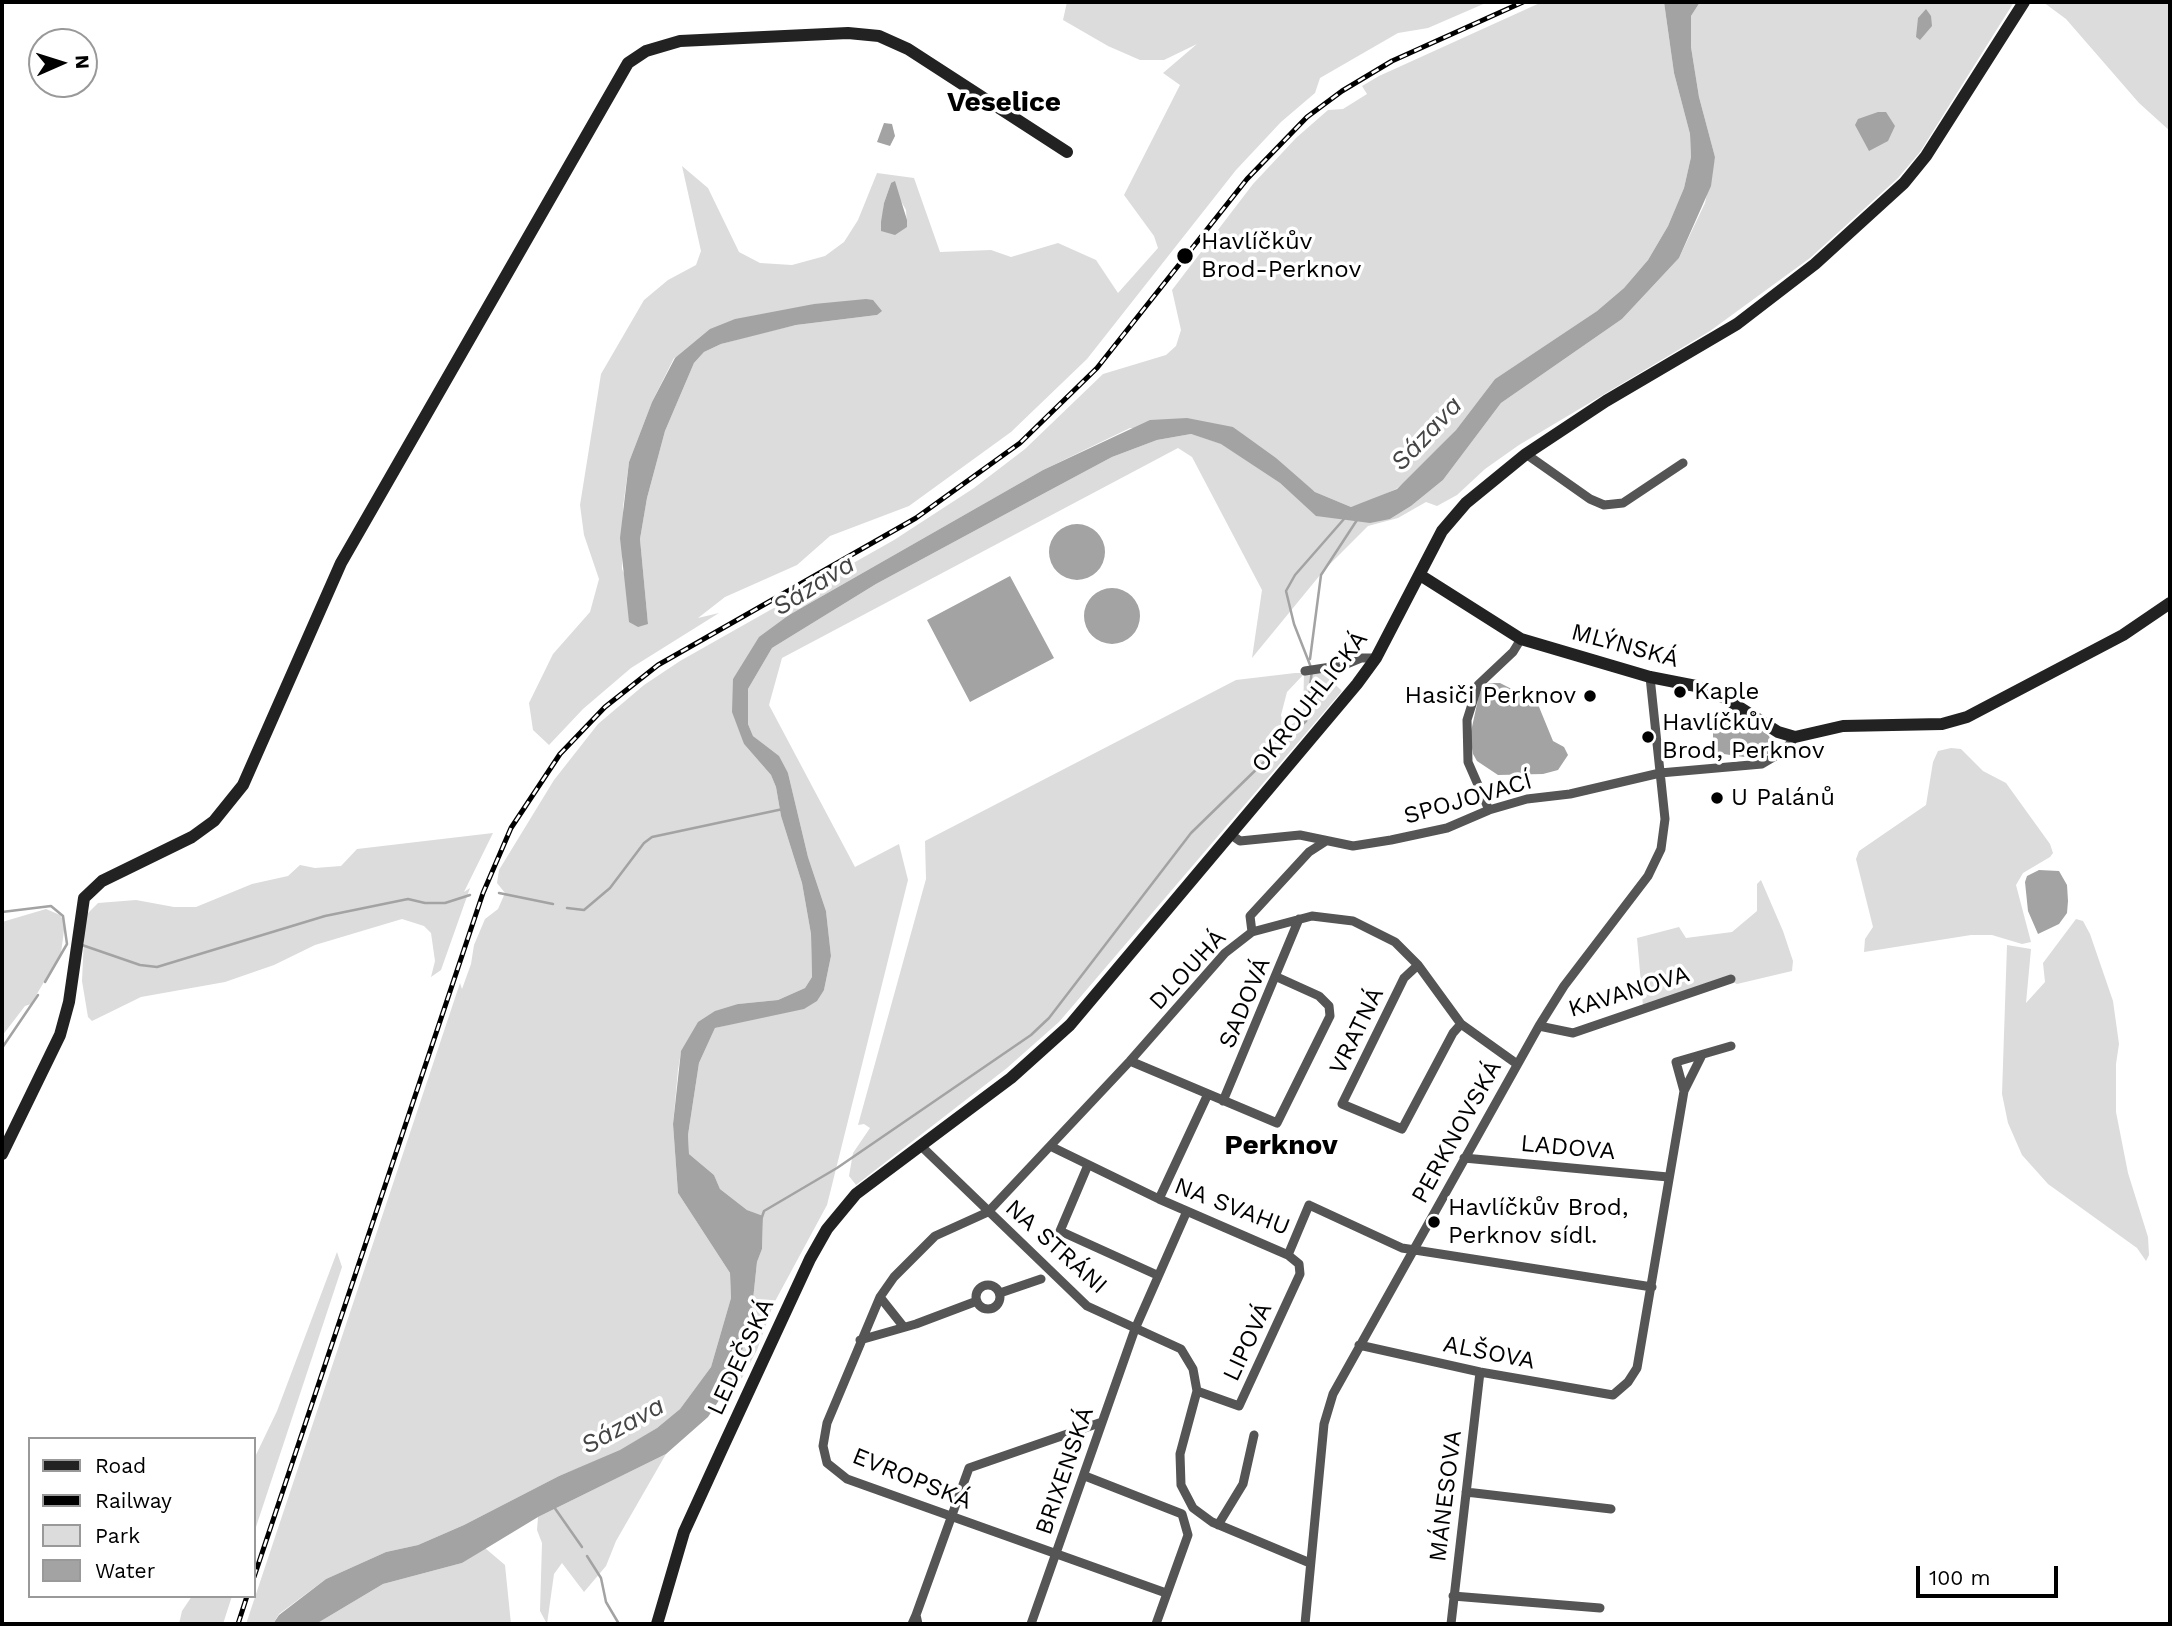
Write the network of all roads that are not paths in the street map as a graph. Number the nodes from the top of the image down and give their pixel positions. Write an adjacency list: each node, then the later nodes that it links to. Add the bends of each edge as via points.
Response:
1 (2024, 2): 3 (street, OKROUHLICKÁ, via 1926,156 1904,183 1815,264 1737,324 1615,395)
2 (1067, 152): 32 (street, via 908,49 879,36 848,33 680,41 646,51 628,64 341,563 243,785 214,821 192,837 102,881 84,898 60,1035)
3 (1526, 454): 4 (street, via 1604,505 1623,503); 5 (street, OKROUHLICKÁ, via 1466,503 1442,531)
4 (1683, 463)
5 (1420, 575): 7 (street, MLÝNSKÁ); 8 (street, OKROUHLICKÁ)
6 (2170, 603): 11 (street, via 2123,635 1966,717 1942,724 1843,726)
7 (1521, 639): 10 (street, MLÝNSKÁ); 13 (street, via 1478,685 1467,720 1468,762)
8 (1376, 658): 9 (street); 14 (street, OKROUHLICKÁ)
9 (1305, 671)
10 (1650, 677): 11 (street, MLÝNSKÁ, via 1696,686 1725,698 1777,732); 12 (street, PERKNOVSKÁ)
11 (1795, 737): 12 (street, SPOJOVACÍ, via 1784,751 1762,764)
12 (1660, 773): 13 (street, SPOJOVACÍ); 22 (street, PERKNOVSKÁ, via 1665,829 1656,862)
13 (1489, 810): 15 (street, SPOJOVACÍ, via 1447,828 1391,840 1353,846)
14 (1230, 834): 15 (street, SPOJOVACÍ, via 1240,841 1300,835); 30 (street, OKROUHLICKÁ, via 1070,1025 1011,1078)
15 (1326, 841): 17 (street, via 1309,852 1250,916)
16 (1299, 919): 17 (street, DLOUHÁ); 18 (street, DLOUHÁ, via 1326,916 1353,921 1395,942); 19 (street, SADOVÁ)
17 (1252, 932): 25 (street, DLOUHÁ, via 1225,953)
18 (1418, 965): 21 (street, DLOUHÁ); 21 (street, VRATNÁ, via 1405,978 1342,1104 1402,1129)
19 (1278, 977): 29 (street, SADOVÁ); 29 (street, via 1320,996 1329,1006 1329,1021 1277,1123)
20 (1731, 979): 22 (street, KAVANOVA, via 1573,1033)
21 (1461, 1024): 26 (street, DLOUHÁ)
22 (1539, 1026): 26 (street, PERKNOVSKÁ)
23 (1731, 1046): 24 (street)
24 (1702, 1055): 27 (street); 27 (street, via 1676,1062)
25 (1130, 1061): 28 (street); 31 (street, DLOUHÁ)
26 (1517, 1064): 33 (street, PERKNOVSKÁ)
27 (1684, 1091): 35 (street)
28 (1208, 1094): 29 (street); 36 (street)
29 (1223, 1101)
30 (920, 1145): 38 (street, NA STRÁNI); 66 (street, LEDEČSKÁ, via 856,1194 827,1229 684,1532)
31 (1051, 1146): 34 (street, NA SVAHU); 38 (street, DLOUHÁ)
32 (2, 1154)
33 (1464, 1158): 35 (street, LADOVA); 39 (street, PERKNOVSKÁ)
34 (1088, 1165): 36 (street, NA SVAHU); 41 (street, via 1060,1231)
35 (1668, 1177): 43 (street)
36 (1159, 1199): 37 (street, NA SVAHU)
37 (1186, 1211): 40 (street, NA SVAHU); 41 (street, BRIXENSKÁ)
38 (988, 1212): 45 (street, EVROPSKÁ, via 935,1236); 48 (street, NA STRÁNI, via 1087,1306)
39 (1414, 1248): 40 (street, NA SVAHU, via 1402,1248 1309,1205); 43 (street); 50 (street, PERKNOVSKÁ)
40 (1288, 1255): 52 (street, LIPOVÁ, via 1299,1264 1300,1274 1239,1406)
41 (1157, 1275): 48 (street, BRIXENSKÁ)
42 (1041, 1279): 44 (street)
43 (1652, 1287): 51 (street, ALŠOVA, via 1637,1368 1613,1395)
44 (1000, 1293): 46 (street, via 983,1286); 46 (street, via 999,1303 991,1309)
45 (880, 1297): 47 (street); 49 (street, EVROPSKÁ)
46 (977, 1301): 47 (street)
47 (903, 1326): 49 (street)
48 (1135, 1329): 52 (street, NA STRÁNI, via 1181,1349 1193,1369); 53 (street, BRIXENSKÁ)
49 (860, 1340): 58 (street, EVROPSKÁ, via 827,1423 823,1446 827,1463 847,1479)
50 (1359, 1345): 51 (street, ALŠOVA); 61 (street, PERKNOVSKÁ, via 1325,1416)
51 (1480, 1372): 56 (street, MÁNESOVA)
52 (1197, 1391): 59 (street, via 1180,1454 1181,1485 1193,1508)
53 (1102, 1422): 55 (street, BRIXENSKÁ); 58 (street, via 969,1468)
54 (1254, 1435): 59 (street, via 1243,1484)
55 (1085, 1476): 60 (street, BRIXENSKÁ); 62 (street, via 1182,1514 1188,1535)
56 (1466, 1492): 57 (street); 63 (street, MÁNESOVA)
57 (1611, 1508)
58 (952, 1517): 60 (street, EVROPSKÁ); 65 (street)
59 (1218, 1525): 61 (street)
60 (1057, 1554): 62 (street, EVROPSKÁ); 68 (street, BRIXENSKÁ)
61 (1310, 1563): 70 (street, PERKNOVSKÁ)
62 (1166, 1593): 69 (street)
63 (1453, 1596): 64 (street); 71 (street, MÁNESOVA)
64 (1600, 1608)
65 (918, 1619): 67 (street)
66 (657, 1624)
67 (912, 1624)
68 (1031, 1624)
69 (1156, 1624)
70 (1305, 1624)
71 (1451, 1624)

